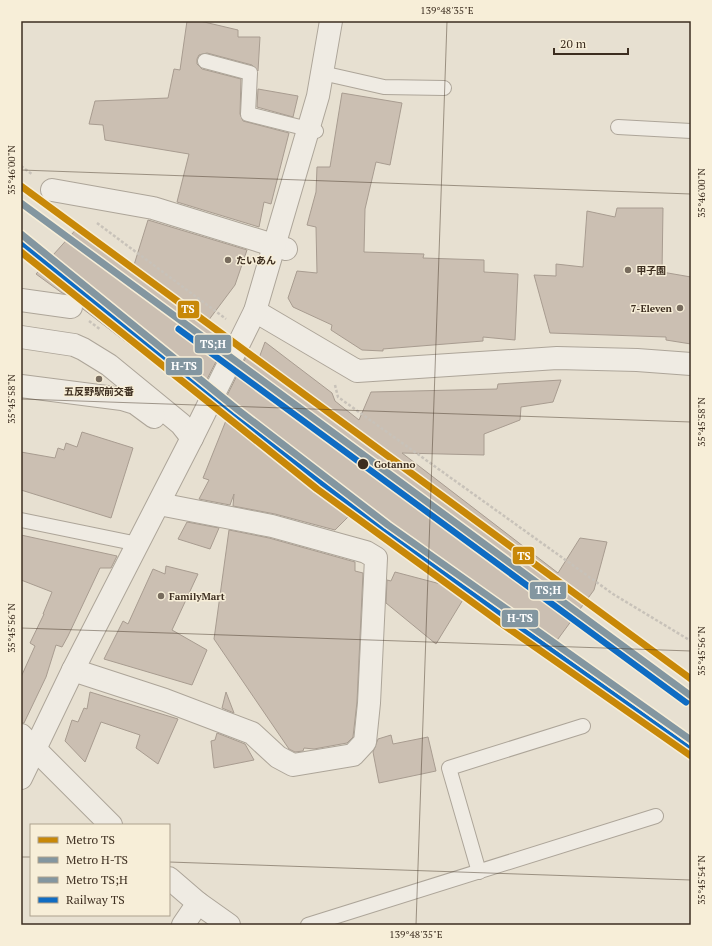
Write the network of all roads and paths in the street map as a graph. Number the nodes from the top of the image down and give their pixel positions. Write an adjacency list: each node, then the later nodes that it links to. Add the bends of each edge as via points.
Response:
1 (331, 21): 3 (street)
2 (205, 61): 6 (lane, via 250,73 248,114)
3 (322, 73): 4 (lane, via 384,87); 6 (street)
4 (444, 88)
5 (618, 126): 7 (lane)
6 (314, 130): 11 (street)
7 (691, 131)
8 (21, 166): 9 (path)
9 (52, 190): 11 (street, via 153,208)
10 (90, 218): 15 (path)
11 (280, 248): 14 (street)
12 (21, 300): 13 (street)
13 (71, 307)
14 (255, 311): 15 (street); 17 (street, via 357,371 557,358)
15 (244, 333): 20 (street)
16 (21, 337): 20 (street, via 74,345 83,349 157,404 185,428)
17 (691, 364)
18 (334, 382): 24 (path, via 338,396 613,594)
19 (21, 386): 20 (street, via 122,399 144,409 181,438)
20 (192, 438): 21 (street)
21 (159, 504): 23 (street); 25 (street, via 272,526 366,552 376,558 369,703 364,742 353,755 293,765 278,757 252,733 166,700)
22 (21, 520): 23 (lane)
23 (138, 544): 25 (street)
24 (691, 641)
25 (73, 670): 27 (street)
26 (583, 726): 31 (lane, via 448,768)
27 (28, 742): 28 (street); 30 (street)
28 (21, 778)
29 (656, 816): 31 (lane)
30 (110, 824)
31 (478, 872): 36 (lane)
32 (170, 879): 33 (street)
33 (198, 903): 34 (street); 35 (street)
34 (183, 925)
35 (230, 925)
36 (308, 925)

